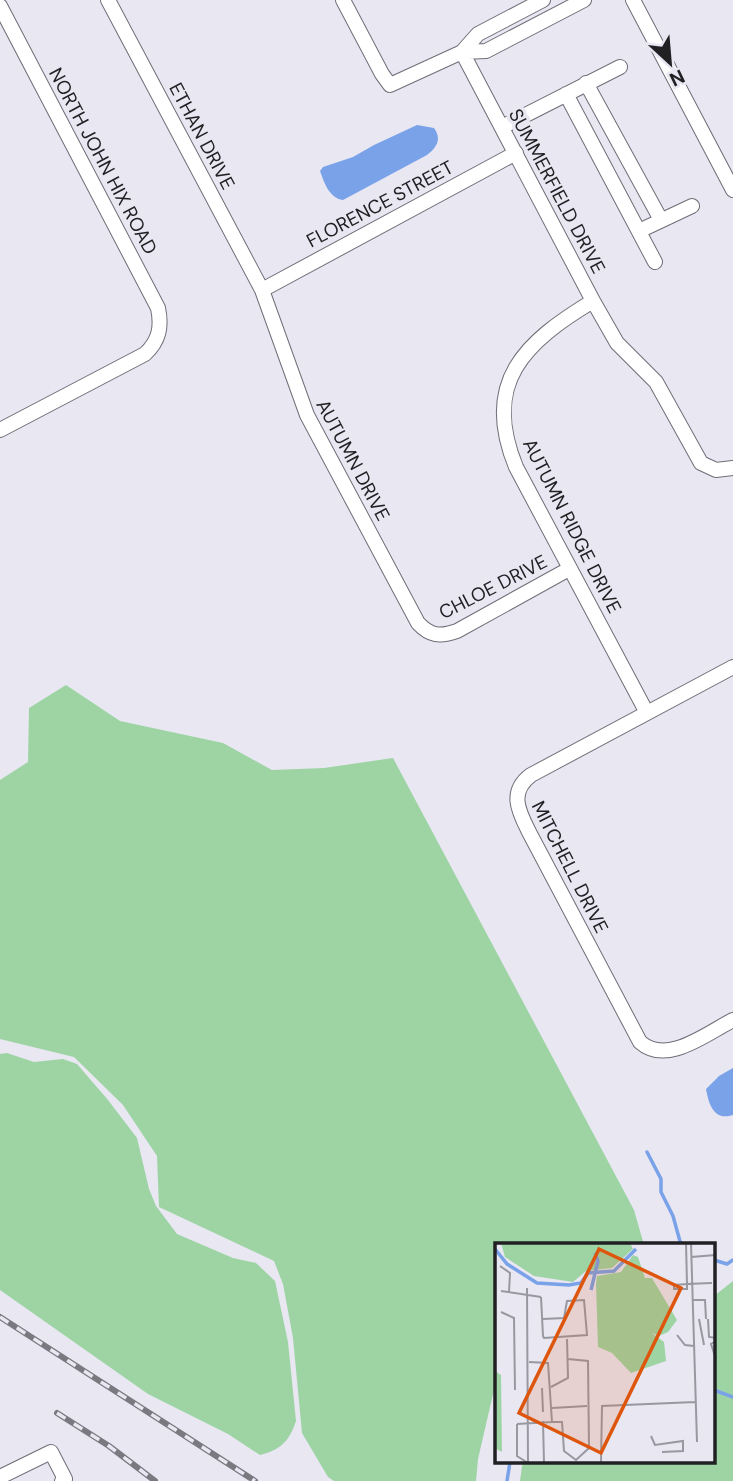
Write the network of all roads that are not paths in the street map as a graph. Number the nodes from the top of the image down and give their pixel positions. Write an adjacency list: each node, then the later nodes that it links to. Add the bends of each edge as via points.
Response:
1 (108, 0): 20 (street, ETHAN DRIVE)
2 (343, 0): 9 (street, via 390,85)
3 (543, 0): 6 (street)
4 (584, 0): 8 (street)
5 (633, 0): 15 (street)
6 (523, 5): 8 (street); 9 (street, via 478,34)
7 (0, 6): 22 (street, NORTH JOHN HIX ROAD, via 161,321 152,348 139,358)
8 (534, 26): 9 (street, via 486,51)
9 (463, 52): 13 (street, SUMMERFIELD DRIVE)
10 (620, 67): 11 (street)
11 (586, 83): 12 (street); 17 (street)
12 (566, 94): 13 (street); 18 (street)
13 (502, 127): 14 (street, SUMMERFIELD DRIVE)
14 (516, 153): 20 (street, FLORENCE STREET); 21 (street, SUMMERFIELD DRIVE)
15 (733, 190)
16 (692, 206): 17 (street)
17 (661, 220): 18 (street)
18 (639, 231): 19 (street)
19 (655, 262)
20 (262, 290): 25 (street, AUTUMN DRIVE, via 307,415 418,623)
21 (593, 301): 23 (street, SUMMERFIELD DRIVE, via 617,343 656,382 701,463 716,470); 24 (street, AUTUMN RIDGE DRIVE, via 558,322 527,350 513,372 504,410 511,455)
22 (0, 430)
23 (733, 468)
24 (569, 569): 25 (street, CHLOE DRIVE, via 457,631); 27 (street, AUTUMN RIDGE DRIVE)
25 (433, 635)
26 (733, 667): 27 (street)
27 (647, 713): 28 (street, MITCHELL DRIVE, via 531,775 520,787 516,802 636,1037 654,1051 673,1051)
28 (733, 1020)
29 (0, 1478): 30 (street, via 51,1452 65,1479)
30 (62, 1481)

